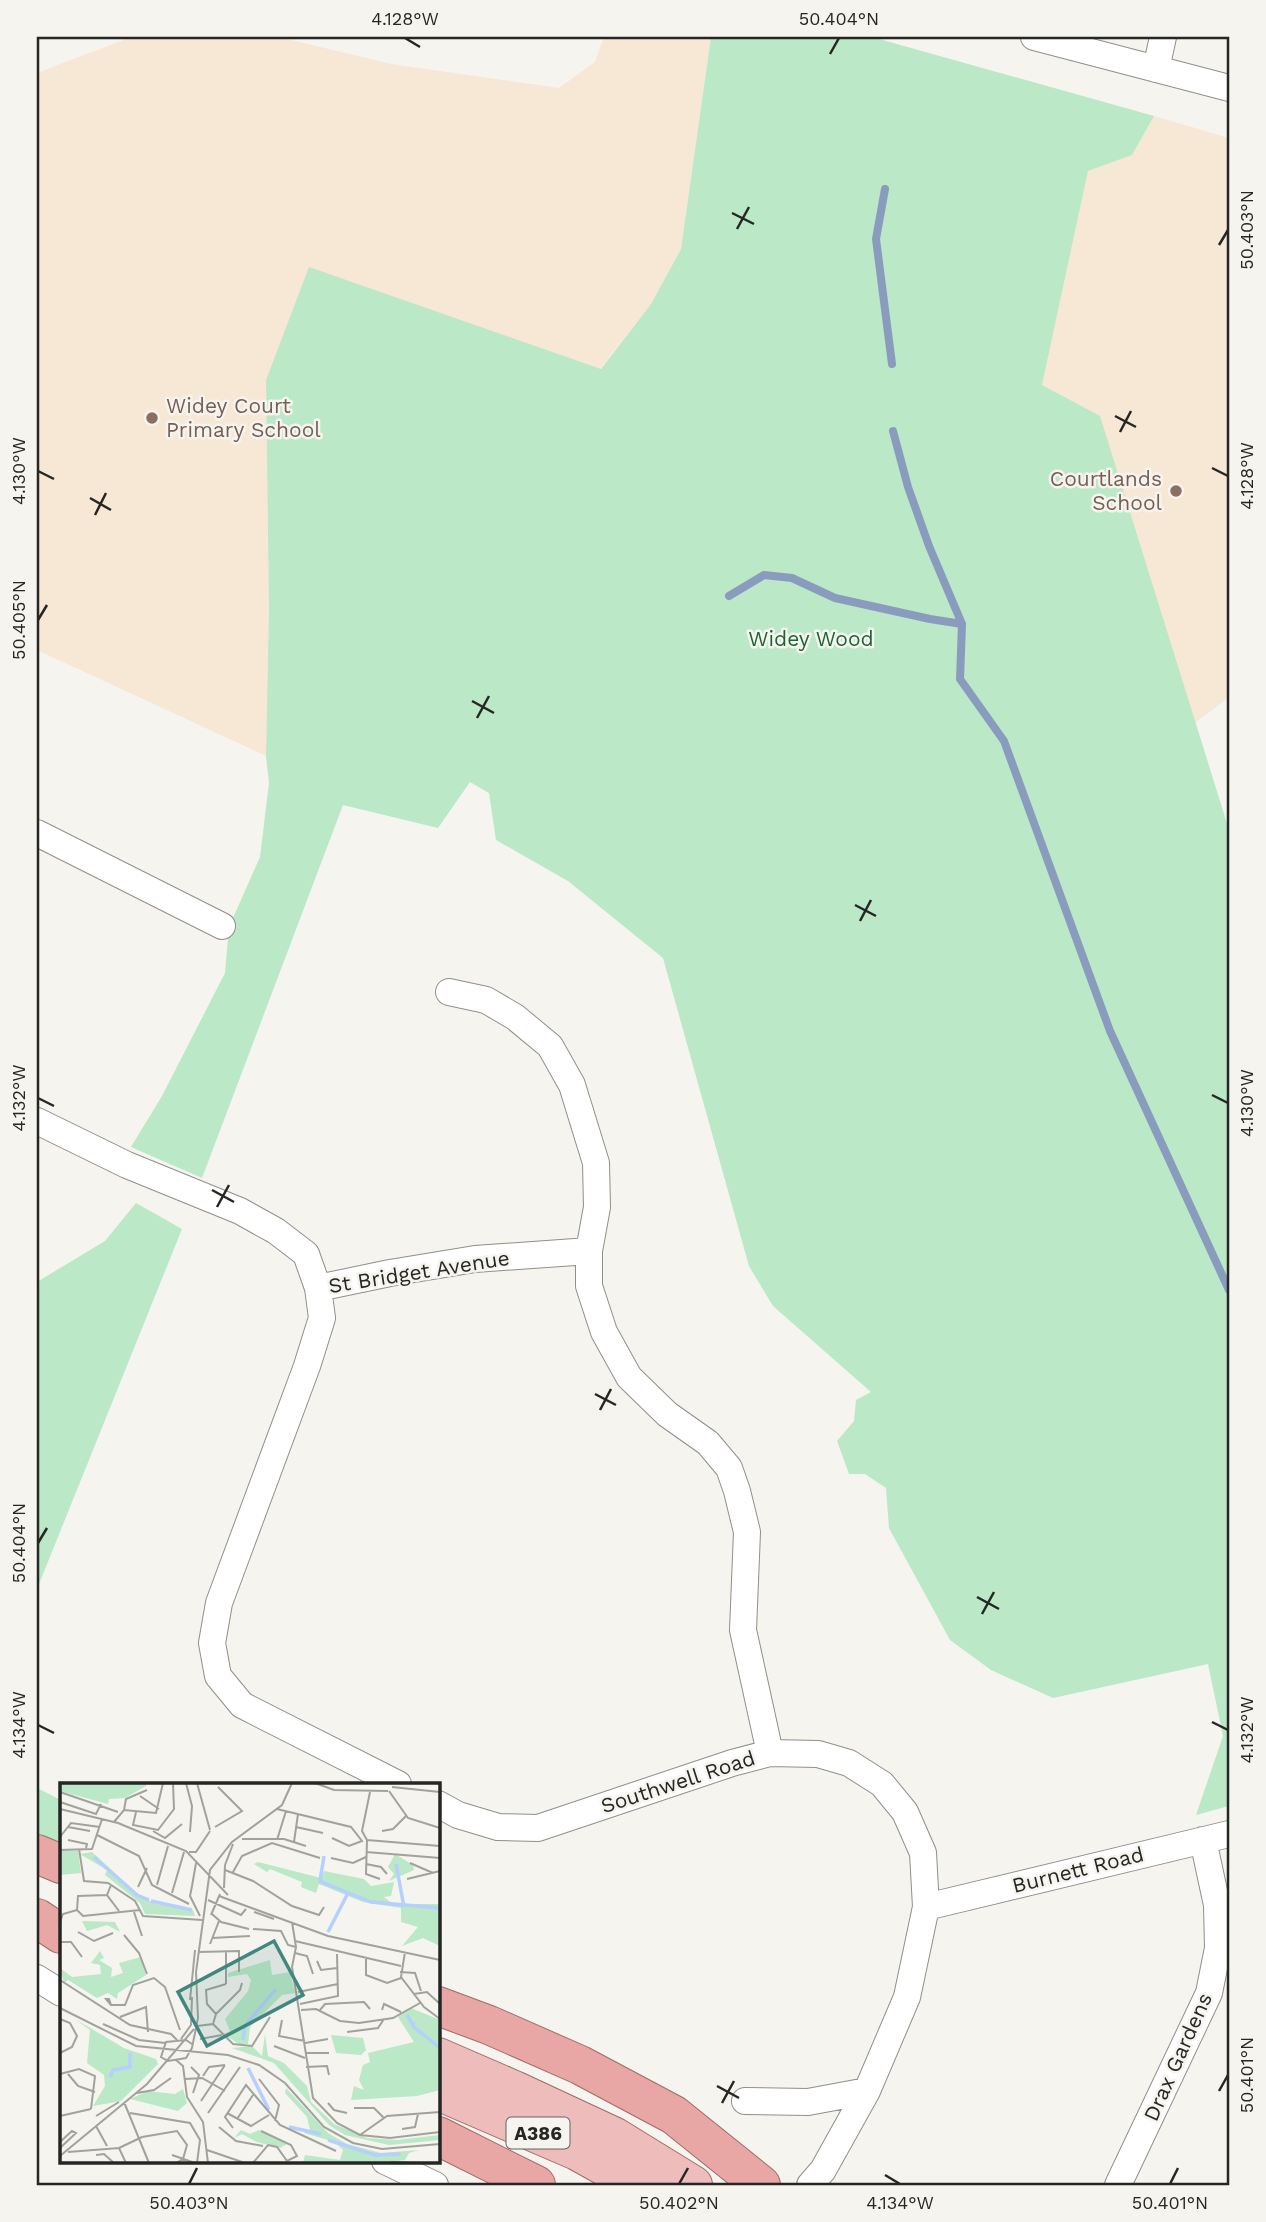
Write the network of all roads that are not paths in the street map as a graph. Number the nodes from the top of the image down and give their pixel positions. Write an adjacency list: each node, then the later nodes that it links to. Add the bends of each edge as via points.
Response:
1 (1034, 37): 3 (street)
2 (1163, 37): 3 (street)
3 (1156, 69): 4 (street)
4 (1229, 88)
5 (37, 833): 6 (street)
6 (222, 926)
7 (449, 992): 9 (street, via 486,1000 514,1017 550,1046 572,1085 596,1163 597,1207)
8 (37, 1121): 10 (street, via 276,1230 306,1254)
9 (589, 1251): 10 (street, St Bridget Avenue, via 475,1259); 11 (street, via 589,1286 604,1332 629,1377 667,1414 708,1443 729,1468 747,1532 743,1630)
10 (318, 1288): 12 (street, via 322,1318 219,1603 212,1643 218,1676 242,1705)
11 (770, 1753): 13 (street, Southwell Road, via 538,1828 498,1827); 20 (street, Southwell Road, via 818,1754 849,1763 881,1784 905,1812 923,1853)
12 (396, 1783)
13 (439, 1805)
14 (1229, 1834): 15 (street, Burnett Road)
15 (1203, 1840): 20 (street, Burnett Road); 39 (street, Drax Gardens, via 1217,1905 1218,1948 1209,1993)
16 (37, 1854): 17 (highway)
17 (60, 1864)
18 (37, 1866): 19 (main road)
19 (60, 1880)
20 (926, 1907): 29 (street, Southwell Road, via 907,1997)
21 (37, 1916): 22 (main road); 23 (highway)
22 (60, 1925)
23 (60, 1933)
24 (37, 1978): 25 (street)
25 (60, 1992)
26 (439, 2006): 37 (highway, via 580,2065 674,2115)
27 (439, 2057): 36 (main road, A386, via 615,2137)
28 (439, 2091): 33 (main road, A386, via 577,2151)
29 (867, 2091): 30 (street, via 808,2102); 38 (street, Southwell Road)
30 (746, 2101)
31 (439, 2136): 35 (highway)
32 (387, 2162): 34 (street)
33 (636, 2184)
34 (435, 2185)
35 (536, 2185)
36 (693, 2185)
37 (761, 2185)
38 (810, 2185)
39 (1118, 2185)

